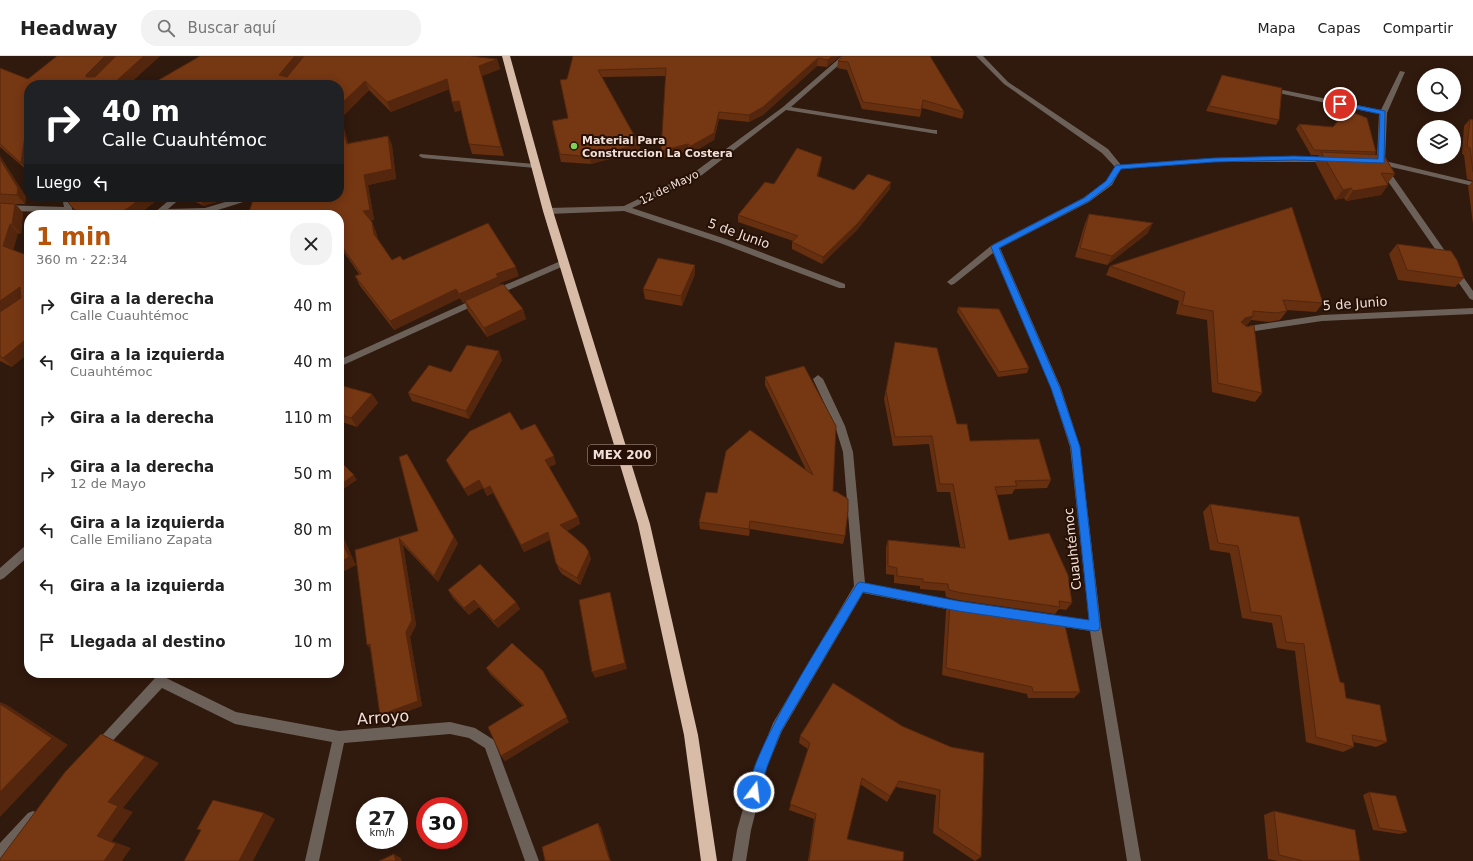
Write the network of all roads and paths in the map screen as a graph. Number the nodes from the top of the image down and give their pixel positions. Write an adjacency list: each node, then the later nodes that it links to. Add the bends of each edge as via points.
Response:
1 (506, 56): 13 (highway, MEX 200)
2 (846, 56): 6 (street, 12 de Mayo)
3 (980, 56): 14 (street, via 1006,83 1105,151)
4 (1402, 72): 7 (street)
5 (1283, 92): 7 (street)
6 (785, 108): 8 (street); 19 (street, 12 de Mayo, via 699,173)
7 (1383, 113): 12 (street)
8 (934, 132)
9 (423, 156): 13 (street)
10 (1342, 160): 14 (street, via 1214,160)
11 (1366, 161): 12 (street)
12 (1381, 161): 15 (street); 28 (street, via 1388,175)
13 (536, 166): 23 (highway, MEX 200)
14 (1119, 167): 24 (street, via 1108,183 1086,200)
15 (1473, 184)
16 (172, 202): 21 (street)
17 (234, 202): 22 (street)
18 (0, 208): 20 (street)
19 (626, 208): 23 (street, 12 de Mayo); 27 (street, 5 de Junio)
20 (36, 210)
21 (163, 210)
22 (207, 210)
23 (548, 211): 25 (highway, MEX 200)
24 (995, 247): 26 (street); 38 (street, Cuauhtémoc, via 1056,388 1075,447)
25 (563, 263): 31 (street); 45 (highway, MEX 200, via 644,524 691,735)
26 (951, 282)
27 (842, 286)
28 (1473, 297)
29 (1473, 311): 30 (street, 5 de Junio, via 1322,318)
30 (1240, 330)
31 (344, 362)
32 (818, 379): 35 (street, via 840,426 848,452)
33 (24, 553): 34 (street)
34 (0, 575)
35 (860, 587): 36 (street); 46 (street, via 777,727 761,767 744,830)
36 (974, 608)
37 (1042, 618): 38 (street)
38 (1095, 626): 47 (street, Cuauhtémoc)
39 (339, 737): 40 (street, Arroyo, via 234,718 160,681); 43 (street); 44 (street, Arroyo, via 450,728 471,732 490,744)
40 (90, 756)
41 (43, 807): 42 (street)
42 (0, 853)
43 (312, 861)
44 (532, 861)
45 (709, 861)
46 (739, 861)
47 (1134, 861)

